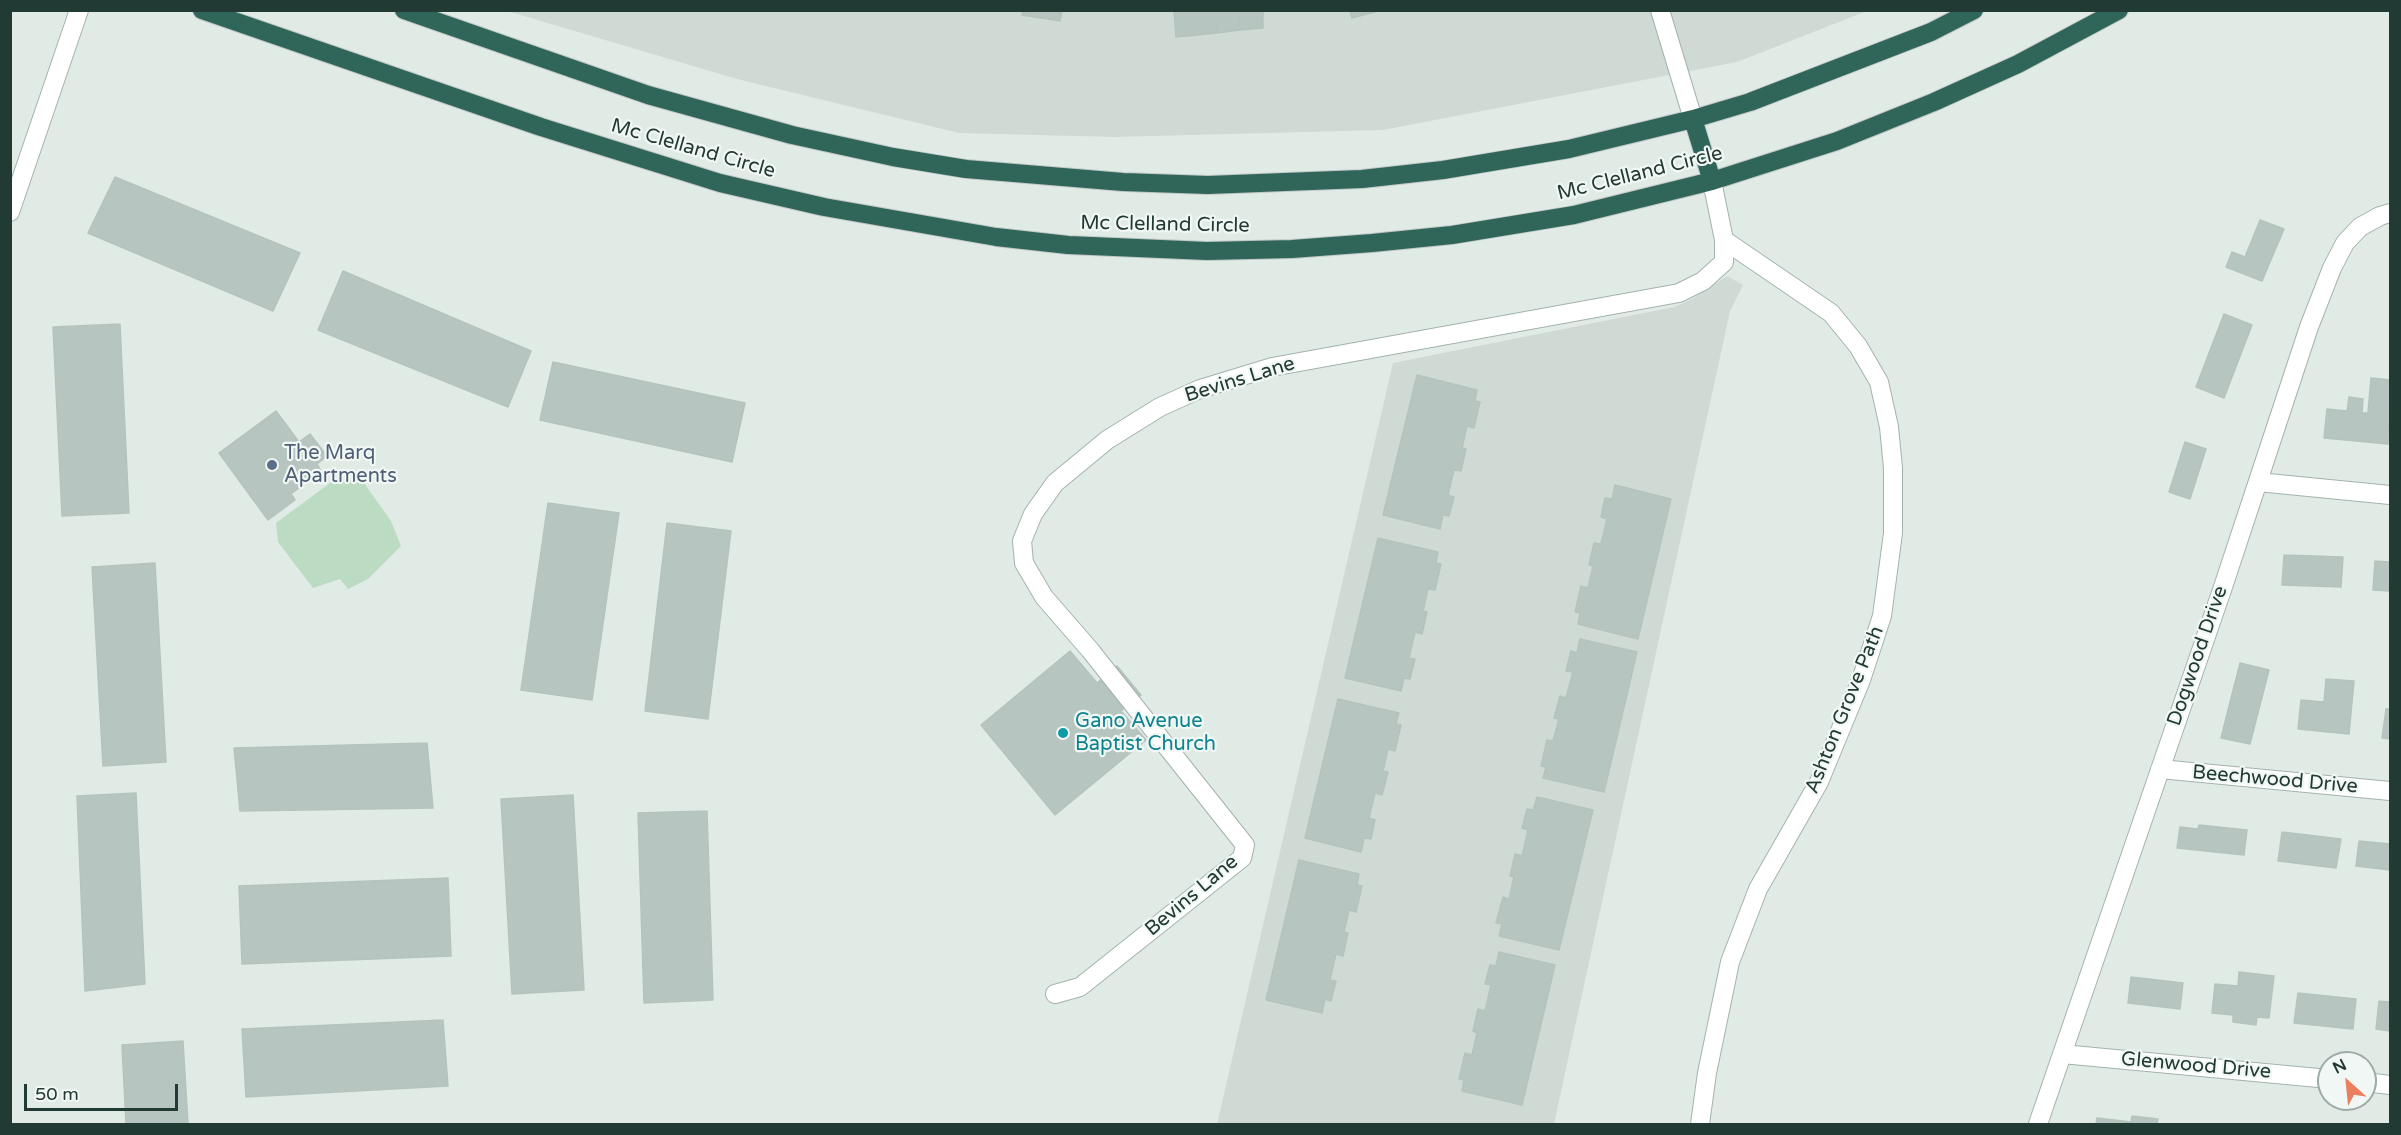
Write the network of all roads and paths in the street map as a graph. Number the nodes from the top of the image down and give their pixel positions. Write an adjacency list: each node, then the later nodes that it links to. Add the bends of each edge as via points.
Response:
1 (79, 10): 9 (street)
2 (202, 10): 8 (highway, Mc Clelland Circle, via 428,90 720,183 824,207 996,237 1165,250 1292,249 1372,243 1546,220)
3 (404, 10): 7 (highway, Mc Clelland Circle, via 648,95 792,135 893,157 1047,177 1209,184 1362,179 1569,149)
4 (1660, 10): 7 (street)
5 (1974, 10): 7 (highway, Mc Clelland Circle, via 1930,32 1807,81)
6 (2119, 10): 8 (highway, Mc Clelland Circle, via 2018,64 1941,99 1837,141)
7 (1693, 119): 8 (highway)
8 (1712, 181): 11 (street, Bevins Lane)
9 (10, 212)
10 (2391, 213): 12 (street, Dogwood Drive, via 2360,227 2345,243 2332,268)
11 (1724, 240): 16 (street, Bevins Lane, via 1724,262 1703,281 1679,293 1272,367 1200,388 1160,406 1107,440 1055,483 1033,514 1022,541 1024,563 1044,597 1245,845 1242,858 1080,987); 19 (street, Ashton Grove Path, via 1831,313 1858,346 1879,382 1893,468 1893,533 1882,616 1861,680 1819,782 1758,889 1730,962)
12 (2258, 482): 13 (street); 14 (street, Dogwood Drive)
13 (2391, 495)
14 (2160, 769): 15 (street, Beechwood Drive); 17 (street, Dogwood Drive)
15 (2391, 791)
16 (1055, 994)
17 (2062, 1054): 18 (street, Glenwood Drive); 20 (street, Dogwood Drive)
18 (2317, 1078)
19 (1700, 1125)
20 (2038, 1125)

